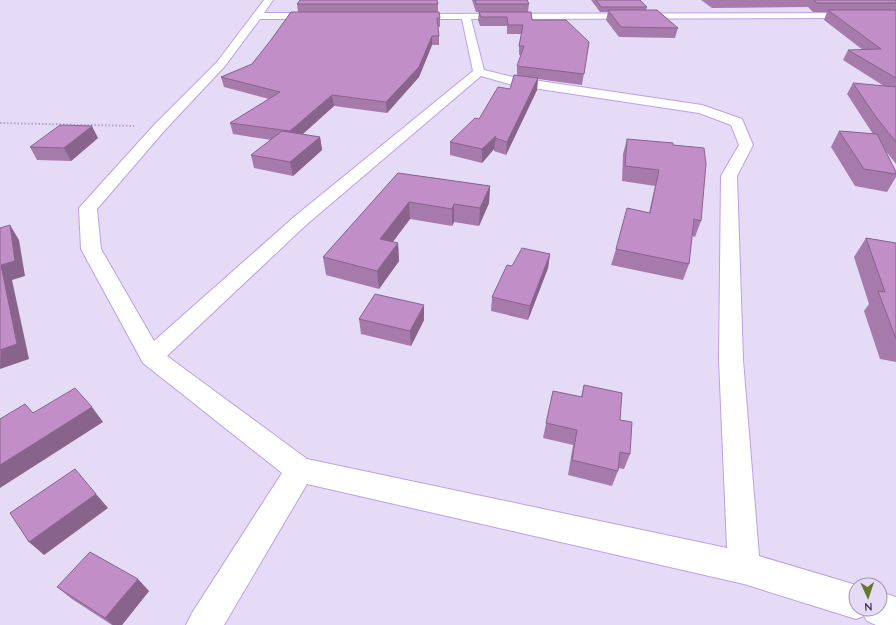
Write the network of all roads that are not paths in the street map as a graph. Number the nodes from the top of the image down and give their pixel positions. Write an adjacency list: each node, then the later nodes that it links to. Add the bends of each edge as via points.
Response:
1 (264, 8): 3 (street); 7 (street, via 221,64 160,127 88,208 91,249)
2 (868, 15): 5 (street)
3 (327, 16)
4 (397, 16): 5 (street)
5 (466, 16): 6 (street)
6 (479, 72): 7 (street, via 300,221); 9 (street, via 513,81 702,109 737,122 746,145 729,176 731,360)
7 (151, 357): 8 (street)
8 (300, 470): 9 (street); 11 (street)
9 (744, 568): 10 (street)
10 (848, 600)
11 (204, 625)

